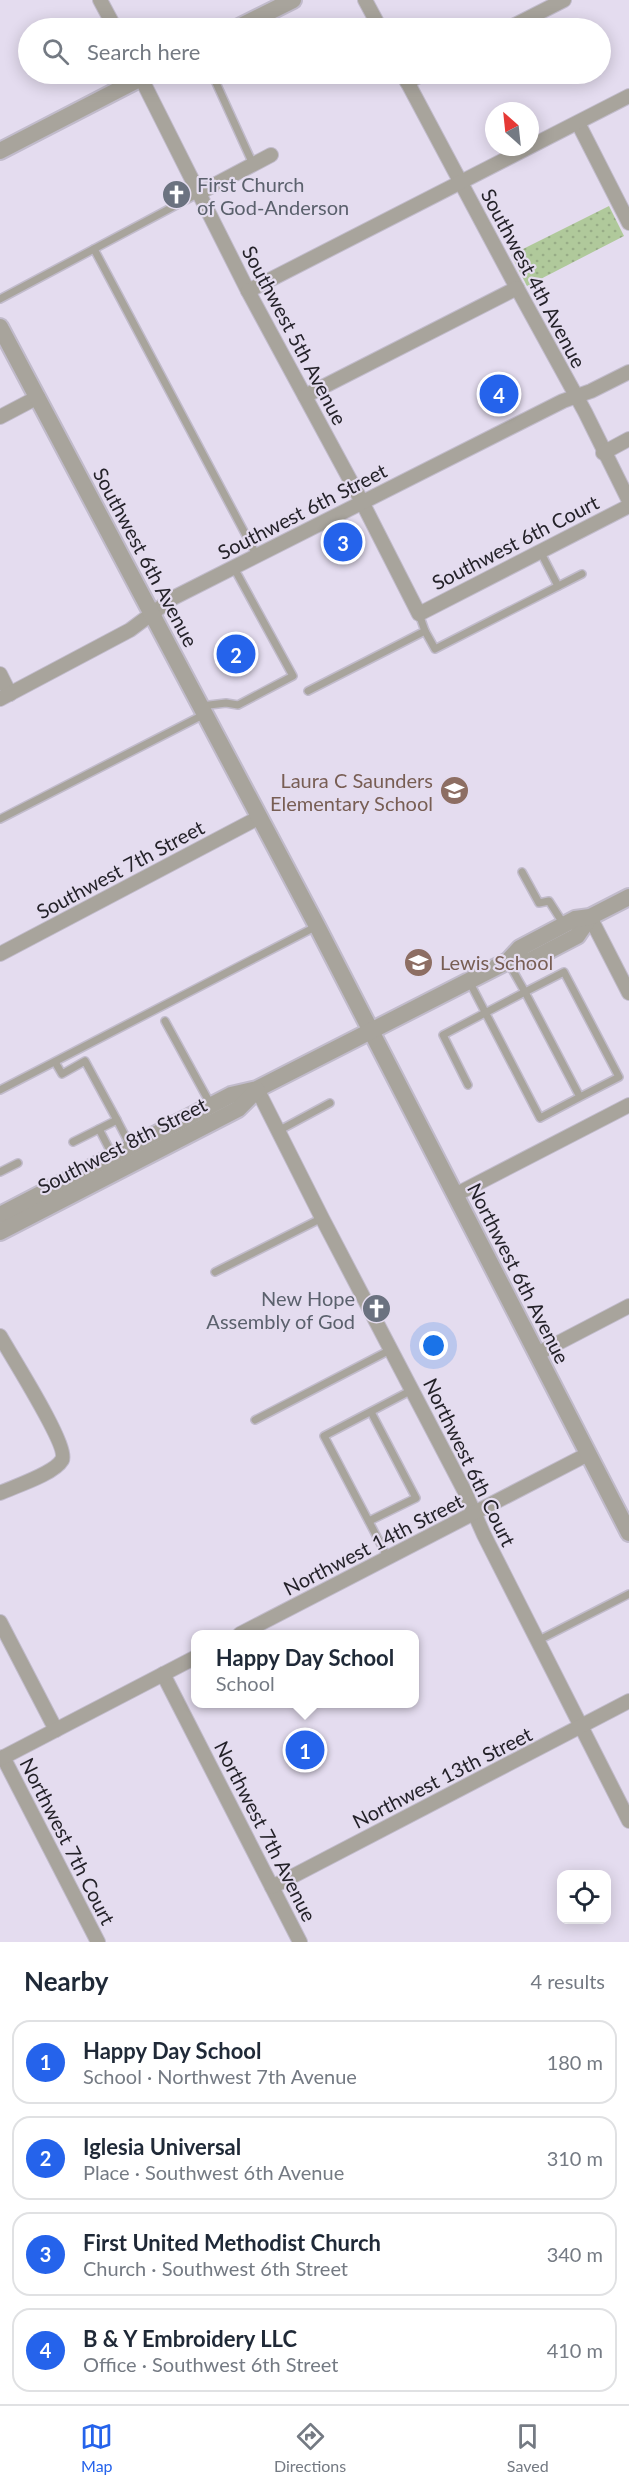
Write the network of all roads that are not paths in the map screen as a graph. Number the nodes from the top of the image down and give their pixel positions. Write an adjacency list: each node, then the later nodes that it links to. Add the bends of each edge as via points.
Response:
1 (100, 0): 5 (street)
2 (293, 0): 6 (street)
3 (364, 0): 7 (street)
4 (564, 0): 8 (street)
5 (110, 18)
6 (257, 18)
7 (374, 18)
8 (529, 18)
9 (126, 84): 15 (street)
10 (147, 84): 19 (street, Southwest 5th Avenue)
11 (217, 84): 17 (lane)
12 (408, 84): 18 (street, Southwest 4th Avenue)
13 (629, 96): 14 (street)
14 (578, 123): 18 (street); 20 (street)
15 (0, 151)
16 (271, 155): 17 (street)
17 (254, 164): 19 (street)
18 (460, 182): 22 (street, Southwest 4th Avenue); 23 (street)
19 (199, 193): 21 (lane); 23 (street, Southwest 5th Avenue)
20 (629, 223)
21 (94, 249): 24 (lane); 37 (lane)
22 (517, 288): 27 (street); 28 (street, Southwest 4th Avenue)
23 (248, 291): 27 (street, Southwest 5th Avenue)
24 (0, 299)
25 (0, 327): 29 (street, Southwest 6th Avenue)
26 (629, 372): 28 (street, Southwest 6th Street)
27 (305, 396): 34 (street, Southwest 5th Avenue)
28 (576, 396): 32 (street, Southwest 4th Avenue); 34 (street, Southwest 6th Street)
29 (38, 397): 30 (street); 41 (street, Southwest 6th Avenue)
30 (0, 417)
31 (629, 439): 32 (street)
32 (603, 453): 33 (street, Southwest 4th Avenue)
33 (629, 501)
34 (362, 502): 37 (street, Southwest 6th Street); 42 (street, Southwest 5th Avenue)
35 (629, 506): 36 (street, Southwest 6th Court)
36 (540, 551): 40 (lane); 42 (street, Southwest 6th Court)
37 (257, 556): 38 (street, Southwest 6th Street)
38 (234, 568): 41 (street, Southwest 6th Street, via 173,598); 47 (lane, via 292,676 238,705 226,703)
39 (582, 574): 40 (lane)
40 (558, 586): 43 (lane, via 435,649)
41 (152, 614): 46 (street, Southwest 6th Street, via 98,648); 47 (street, Southwest 6th Avenue)
42 (419, 614): 43 (lane)
43 (425, 631): 45 (lane)
44 (0, 674): 46 (street)
45 (308, 691)
46 (5, 696)
47 (203, 710): 48 (street, Southwest 6th Avenue); 49 (lane)
48 (258, 818): 54 (street, Southwest 6th Avenue); 55 (street, Southwest 7th Street)
49 (0, 819)
50 (522, 872): 53 (lane, via 539,903 549,901)
51 (629, 897): 52 (street, Southwest 8th Street)
52 (590, 917): 53 (street, Southwest 8th Street); 56 (street, Southwest 8th Street, via 577,936 531,960); 59 (street)
53 (564, 925): 56 (street, Southwest 8th Street, via 520,948)
54 (317, 926): 62 (street, Southwest 6th Avenue); 63 (lane)
55 (0, 954)
56 (508, 961): 57 (street, Southwest 8th Street); 58 (lane)
57 (469, 981): 60 (lane); 62 (street, Southwest 8th Street)
58 (525, 992): 60 (lane); 67 (lane); 67 (lane, via 564,972 619,1077)
59 (629, 993)
60 (485, 1013): 64 (lane, via 443,1035); 67 (lane, via 540,1118)
61 (165, 1021): 70 (lane)
62 (371, 1031): 65 (street, Southwest 8th Street); 79 (street, Northwest 6th Avenue)
63 (55, 1062): 66 (lane); 71 (lane, via 62,1074 85,1061)
64 (468, 1085)
65 (257, 1089): 70 (street, Southwest 8th Street, via 231,1095); 73 (street, Northwest 6th Court); 82 (street, Southwest 8th Street, via 238,1109)
66 (0, 1090)
67 (580, 1097)
68 (330, 1103): 73 (lane)
69 (629, 1105): 79 (street)
70 (211, 1106): 75 (street, Southwest 8th Street)
71 (117, 1120): 72 (lane); 75 (lane)
72 (99, 1129): 74 (lane); 76 (lane)
73 (278, 1131): 81 (street, Northwest 6th Court)
74 (73, 1142)
75 (131, 1147): 76 (street, Southwest 8th Street)
76 (114, 1156): 80 (street, Southwest 8th Street)
77 (18, 1163): 78 (lane)
78 (0, 1172)
79 (455, 1195): 87 (street, Northwest 6th Avenue)
80 (0, 1215)
81 (322, 1218): 83 (lane); 86 (street, Northwest 6th Court)
82 (0, 1232)
83 (215, 1272)
84 (629, 1306): 87 (street)
85 (0, 1336): 92 (street, via 63,1448 62,1460 45,1473)
86 (392, 1349): 88 (street, Northwest 6th Court); 90 (lane)
87 (537, 1354): 91 (street, Northwest 6th Avenue)
88 (413, 1390): 89 (lane); 93 (street, Northwest 6th Court)
89 (371, 1412): 95 (lane, via 324,1436); 95 (lane, via 416,1498)
90 (255, 1420)
91 (588, 1454): 93 (street, Northwest 14th Street); 94 (street, Northwest 6th Avenue)
92 (0, 1493)
93 (474, 1514): 97 (street, Northwest 14th Street); 101 (street, Northwest 6th Court)
94 (624, 1514): 96 (street, Northwest 6th Avenue)
95 (369, 1521): 97 (lane)
96 (629, 1533)
97 (388, 1558): 100 (street, Northwest 14th Street)
98 (629, 1594): 101 (lane)
99 (0, 1622): 106 (street)
100 (250, 1630)
101 (538, 1640): 105 (street, Northwest 6th Court)
102 (191, 1659): 103 (street)
103 (163, 1674): 106 (street); 109 (street, Northwest 7th Avenue)
104 (629, 1701): 105 (street, Northwest 13th Street)
105 (581, 1727): 108 (street, Northwest 6th Court); 109 (street, Northwest 13th Street)
106 (56, 1730): 107 (street)
107 (2, 1758): 110 (street, Northwest 7th Court)
108 (629, 1821)
109 (272, 1887): 111 (street, Northwest 7th Avenue)
110 (98, 1942)
111 (300, 1942)

